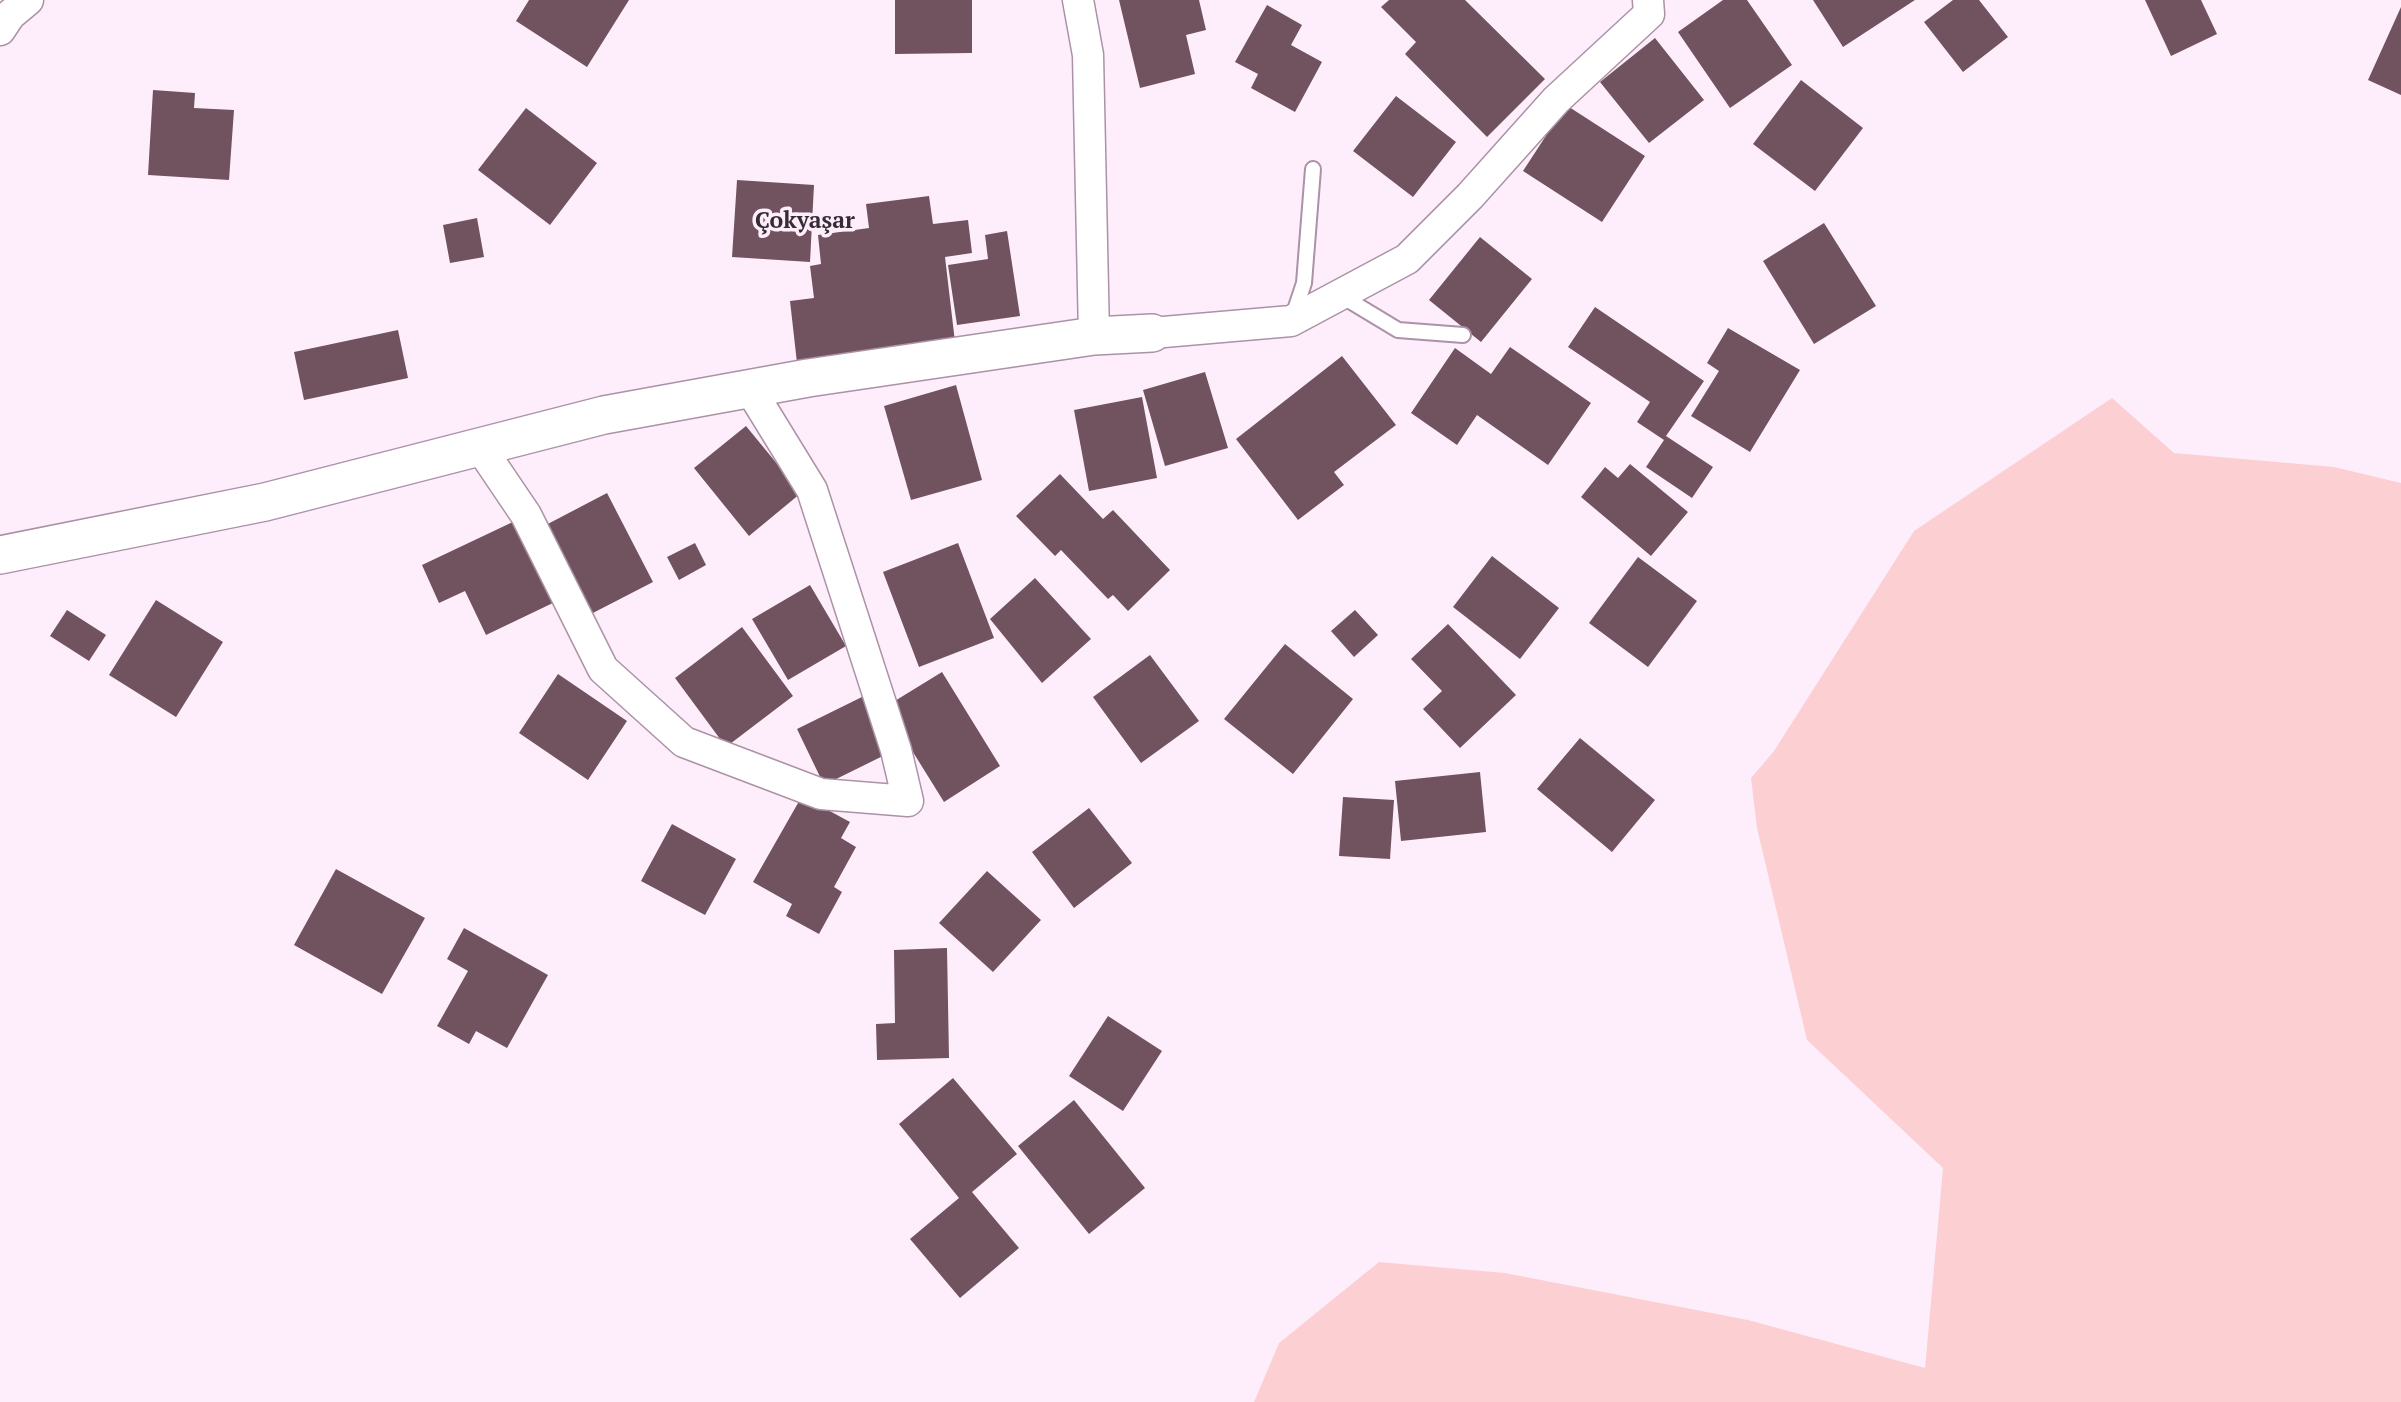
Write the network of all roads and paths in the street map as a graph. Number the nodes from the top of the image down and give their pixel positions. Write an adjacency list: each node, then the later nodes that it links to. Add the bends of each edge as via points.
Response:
1 (1078, 0): 10 (street, via 1088,55)
2 (26, 1): 4 (street)
3 (1654, 5): 6 (street, via 1556,100 1407,259)
4 (0, 30)
5 (1313, 169): 7 (lane, via 1304,283)
6 (1339, 295): 7 (street); 9 (lane, via 1398,330)
7 (1291, 321): 8 (street)
8 (1152, 333): 10 (street)
9 (1463, 335)
10 (1094, 336): 11 (street)
11 (750, 389): 12 (street, via 604,415); 12 (street, via 812,491 896,750 908,802 821,794 684,743 603,668 526,515)
12 (480, 447): 13 (street, via 265,502)
13 (0, 555)

